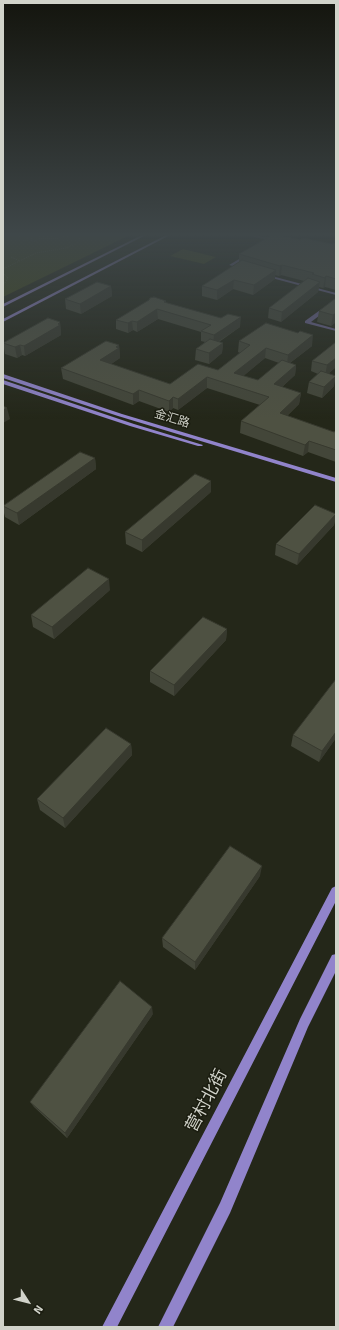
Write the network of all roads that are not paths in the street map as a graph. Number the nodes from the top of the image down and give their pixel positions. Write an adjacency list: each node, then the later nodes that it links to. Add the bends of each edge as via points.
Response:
1 (25, 295): 4 (street)
2 (53, 295): 5 (street)
3 (336, 301): 6 (street, via 308,322)
4 (3, 306)
5 (3, 321)
6 (336, 330)
7 (3, 376): 9 (street, 金汇路, via 120,415)
8 (3, 382): 10 (street, 金汇路, via 132,425)
9 (336, 480)
10 (336, 486)
11 (336, 891): 13 (street, 营村北街)
12 (336, 959): 14 (street, via 304,1023 225,1208)
13 (109, 1327)
14 (165, 1327)

